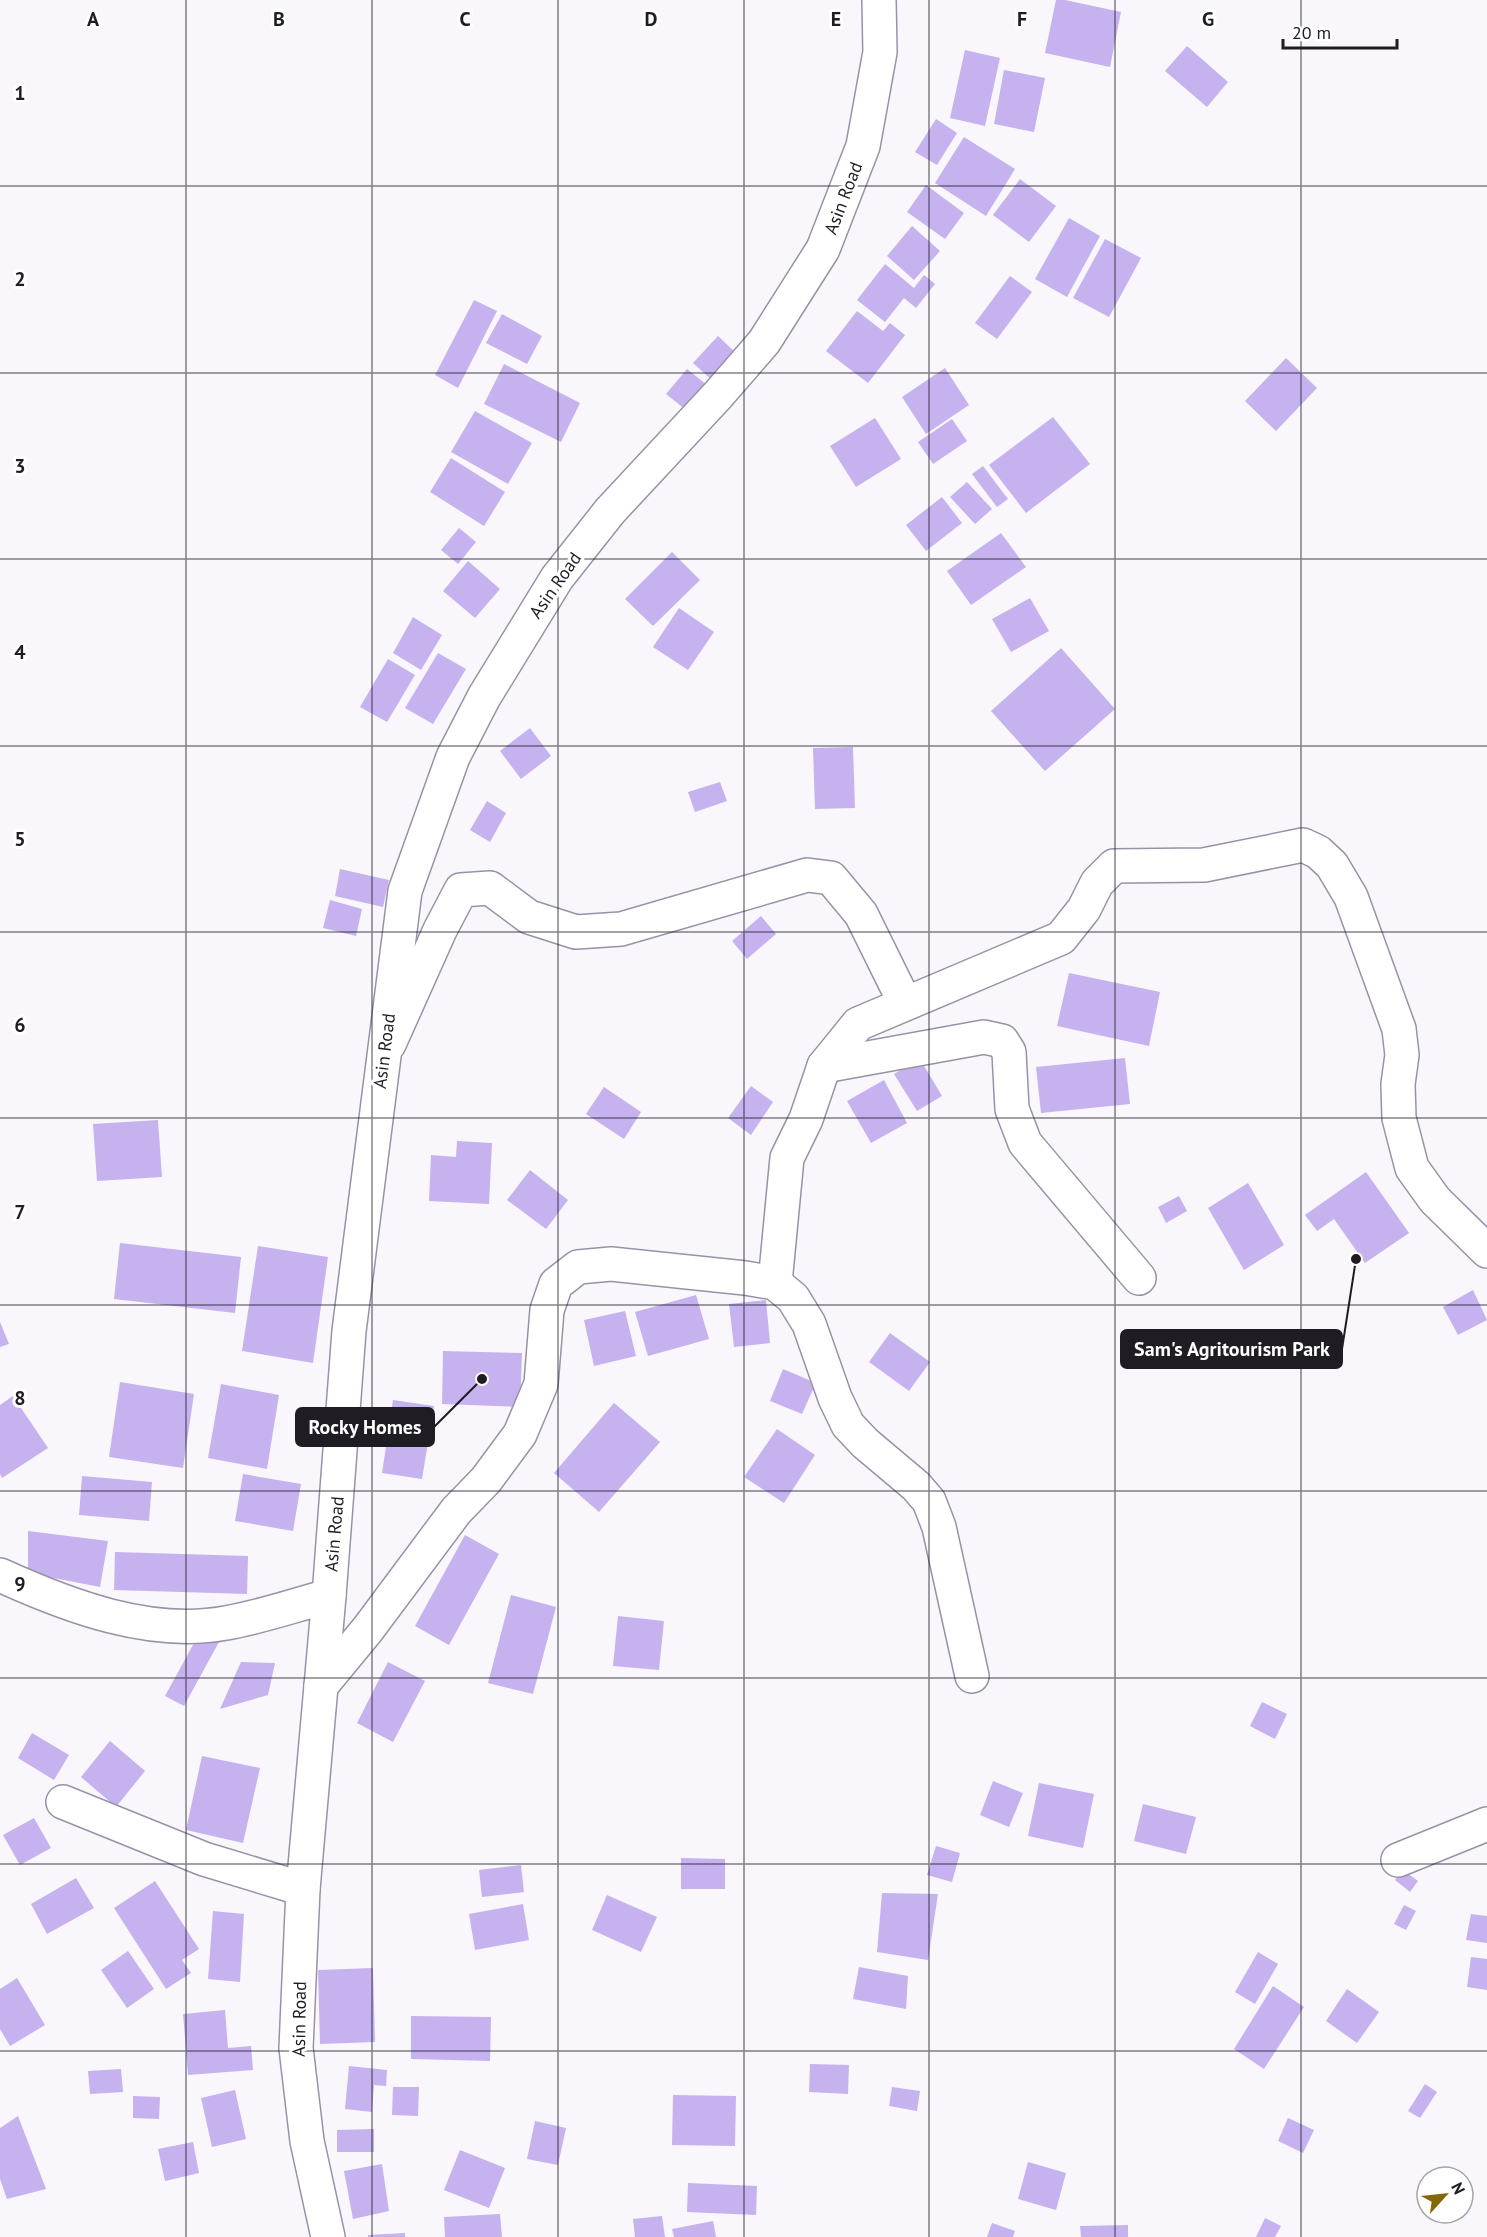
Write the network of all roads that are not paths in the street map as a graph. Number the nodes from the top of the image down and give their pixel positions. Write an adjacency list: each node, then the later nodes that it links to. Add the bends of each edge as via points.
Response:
1 (879, 0): 3 (street, Asin Road, via 880,52 863,146 823,249 764,342 610,511 557,579 484,697 453,758 405,891)
2 (905, 1003): 3 (street, via 861,914 831,878 807,875 621,929 576,932 529,917 490,888 461,890); 4 (street, via 858,1024); 5 (street, via 1060,938 1084,909 1097,883 1114,866 1204,865 1303,845 1332,865 1351,897 1399,1029 1399,1118 1412,1168 1435,1200)
3 (383, 1058): 9 (street, Asin Road, via 349,1331)
4 (824, 1066): 6 (street, via 984,1037 1002,1041 1009,1052 1012,1109 1025,1143); 7 (street, via 806,1119 787,1158)
5 (1487, 1251)
6 (1139, 1278)
7 (775, 1283): 10 (street, via 793,1298 810,1324 830,1387 848,1425 929,1501 939,1527); 11 (street, via 611,1264 578,1267 556,1284 547,1310 541,1384 520,1434)
8 (0, 1575): 9 (street, via 49,1598 123,1620 181,1626 226,1623)
9 (329, 1596): 11 (street, Asin Road)
10 (972, 1676)
11 (321, 1686): 15 (street, Asin Road)
12 (63, 1802): 15 (street, via 204,1859)
13 (1487, 1824): 14 (street)
14 (1398, 1860)
15 (303, 1889): 16 (street, Asin Road, via 296,2049 307,2141)
16 (328, 2237)

